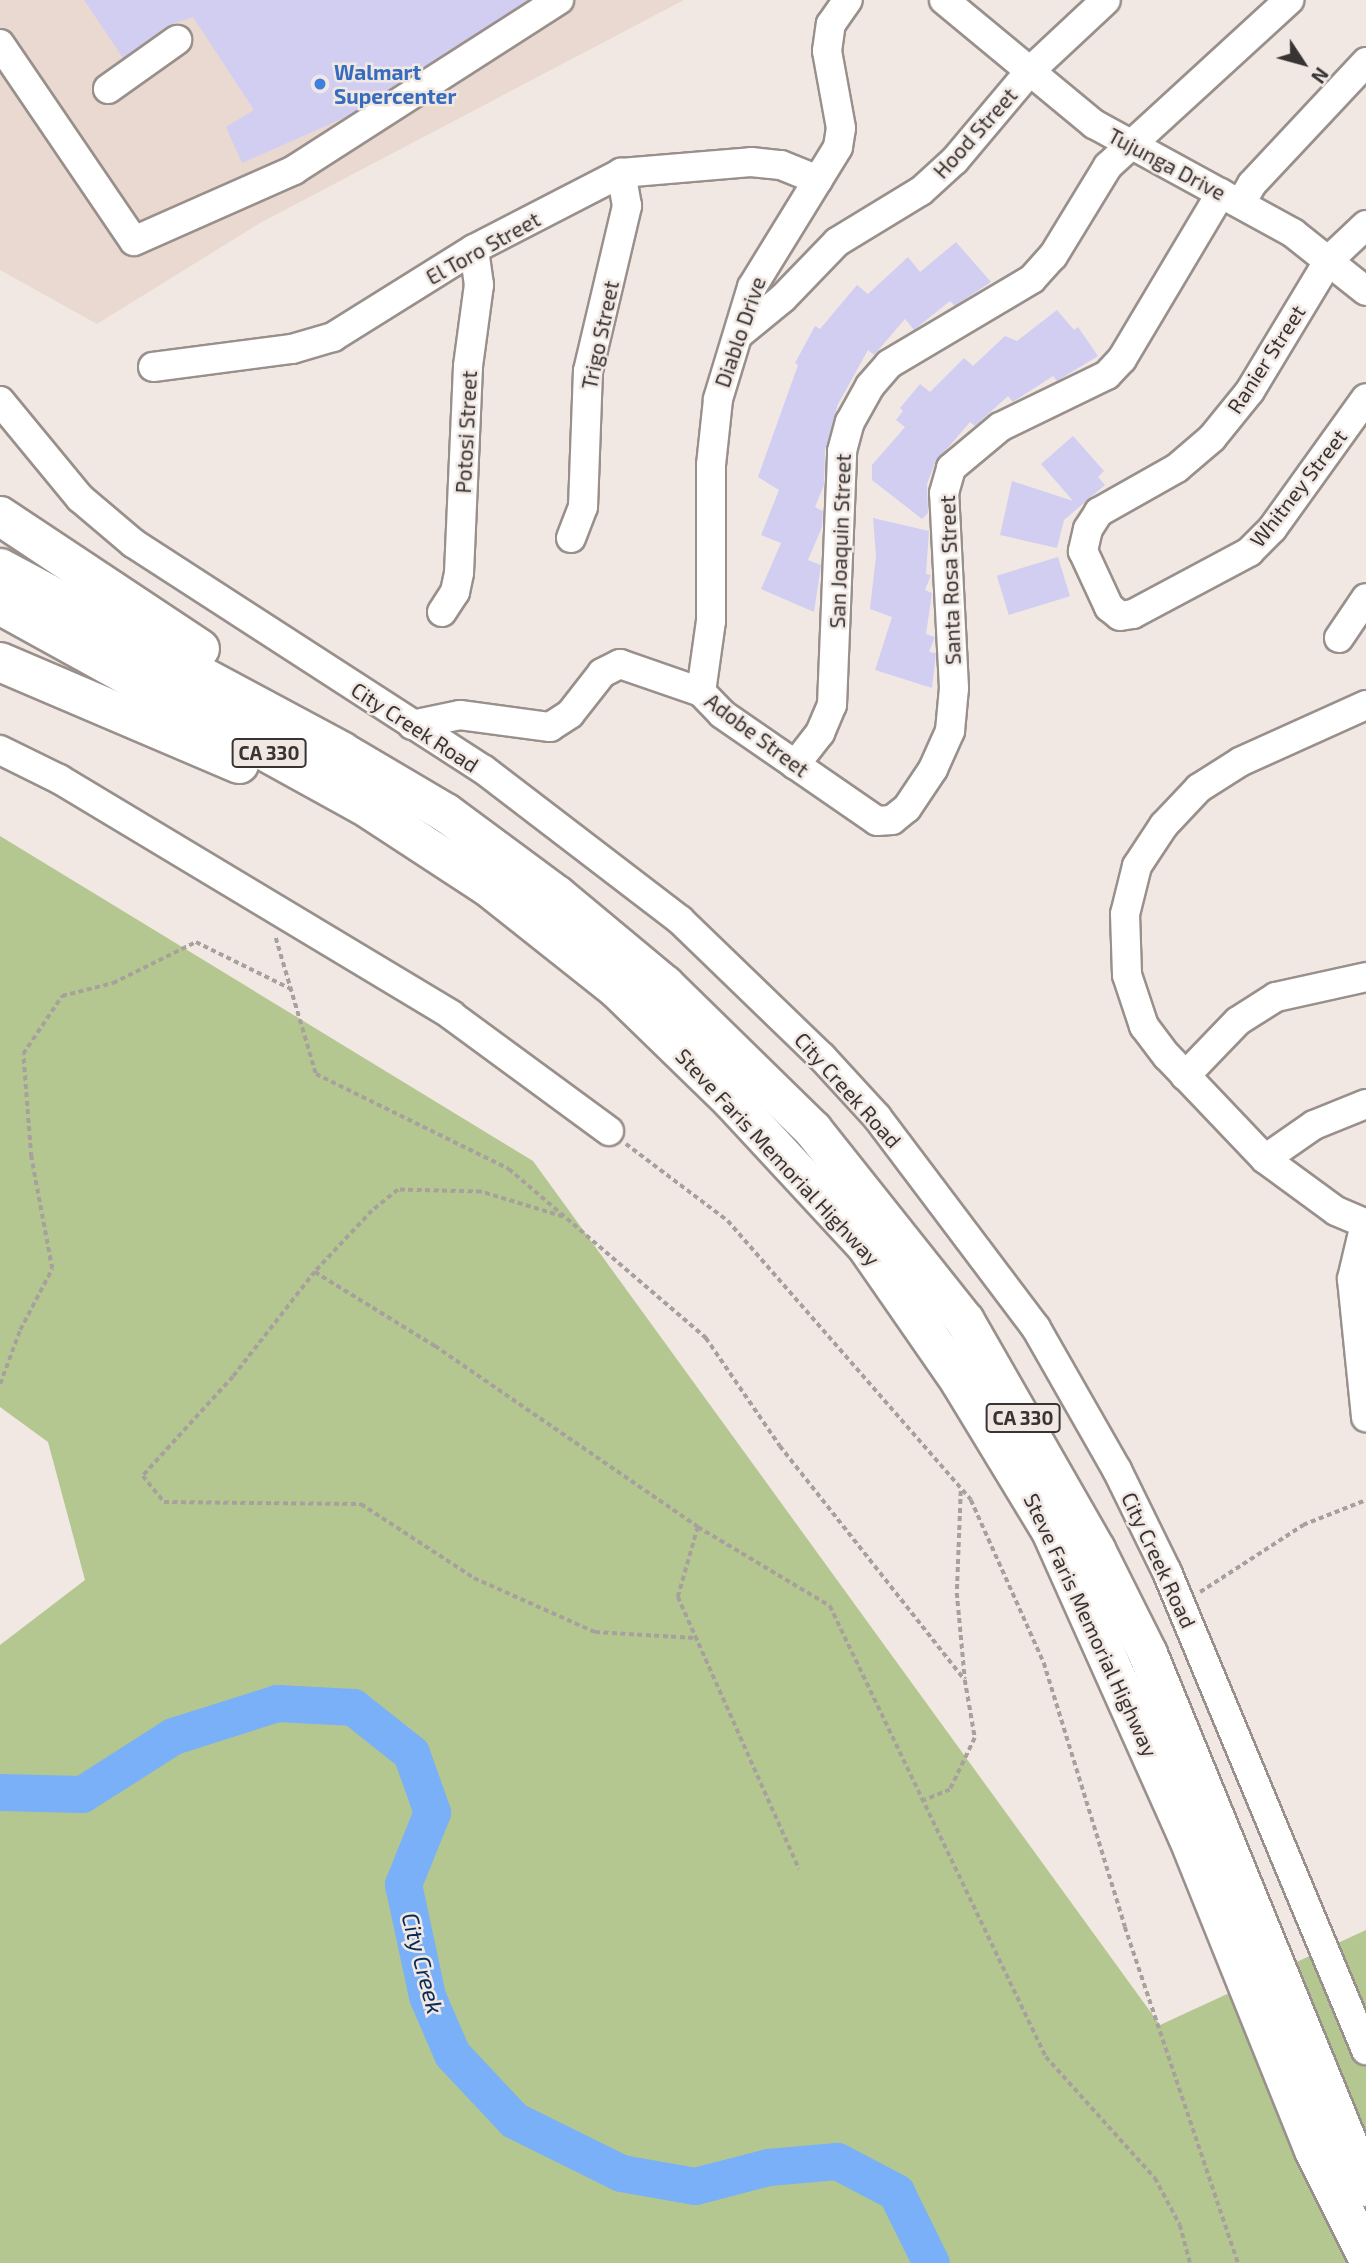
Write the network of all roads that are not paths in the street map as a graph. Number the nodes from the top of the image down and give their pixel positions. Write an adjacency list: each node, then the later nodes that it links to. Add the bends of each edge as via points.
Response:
1 (559, 0): 7 (street, via 294,170 134,241)
2 (848, 0): 13 (street, Diablo Drive, via 831,24 827,51 841,128 838,146)
3 (944, 0): 9 (street, Tujunga Drive)
4 (1106, 0): 9 (street, Hood Street)
5 (1289, 0): 11 (street, San Joaquin Street)
6 (177, 40): 10 (street)
7 (0, 44)
8 (1366, 62): 14 (street, Santa Rosa Street, via 1252,184)
9 (1029, 72): 11 (street, Tujunga Drive); 19 (street, Hood Street, via 955,160 921,191 837,242 783,298)
10 (108, 89)
11 (1128, 147): 14 (street, Tujunga Drive); 36 (street, San Joaquin Street, via 1108,166 1053,256 1032,279 889,363 863,398 842,452 832,705 820,733)
12 (621, 173): 13 (street, El Toro Street, via 751,162 781,165); 16 (street, El Toro Street); 25 (street, Trigo Street, via 627,206 588,371 583,507)
13 (818, 180): 19 (street, Diablo Drive, via 752,287)
14 (1231, 198): 17 (street, Tujunga Drive, via 1293,233); 38 (street, Santa Rosa Street, via 1107,375 1000,427 951,468 944,493 954,688 950,731 933,769 907,808)
15 (1366, 225): 17 (street, Ranier Street)
16 (474, 249): 20 (street, El Toro Street, via 333,337 292,349); 29 (street, Potosi Street, via 479,285 468,366 459,573)
17 (1329, 260): 18 (street, Tujunga Drive); 24 (street, Ranier Street, via 1250,391 1212,438 1177,468 1099,512)
18 (1366, 291)
19 (738, 335): 32 (street, Diablo Drive, via 718,399 713,439 711,621)
20 (153, 367)
21 (1366, 398): 24 (street, Whitney Street, via 1272,529 1248,552 1133,614 1121,616 1109,607 1083,551)
22 (0, 401): 34 (street, City Creek Road, via 80,498 133,542)
23 (0, 516): 37 (highway)
24 (1088, 529)
25 (571, 538)
26 (0, 568): 37 (highway, Steve Faris Memorial Highway / CA 330)
27 (1366, 598): 30 (street)
28 (0, 605): 39 (highway, Steve Faris Memorial Highway / CA 330, via 363,805)
29 (442, 612)
30 (1339, 638)
31 (0, 662): 39 (highway, via 218,752)
32 (701, 692): 34 (street, Adobe Street, via 620,664 602,673 570,714 550,727 460,715); 36 (street, Adobe Street, via 722,714)
33 (1366, 705): 41 (street, via 1240,762 1199,788 1164,825 1136,866 1125,914 1127,975 1144,1026)
34 (412, 724): 47 (street, City Creek Road, via 484,770 680,920 812,1047 877,1117 1036,1328 1117,1470 1181,1605)
35 (0, 750): 43 (street, via 59,779 451,1015)
36 (795, 765): 38 (street, Adobe Street, via 877,821)
37 (446, 813): 48 (highway, Steve Faris Memorial Highway / CA 330, via 621,947 765,1078 813,1130 965,1321 1055,1471 1148,1654)
38 (892, 820)
39 (527, 917): 49 (highway, Steve Faris Memorial Highway / CA 330, via 618,990 687,1056 867,1247 1007,1455 1051,1531 1121,1681 1312,2148)
40 (1366, 977): 41 (street, via 1276,997 1238,1021)
41 (1185, 1076): 44 (street)
42 (1366, 1104): 44 (street, via 1314,1125)
43 (609, 1131)
44 (1265, 1159): 45 (street, via 1336,1211)
45 (1366, 1224): 46 (street, via 1352,1279)
46 (1366, 1416)
47 (1366, 2050)
48 (1366, 2187)
49 (1366, 2255)

